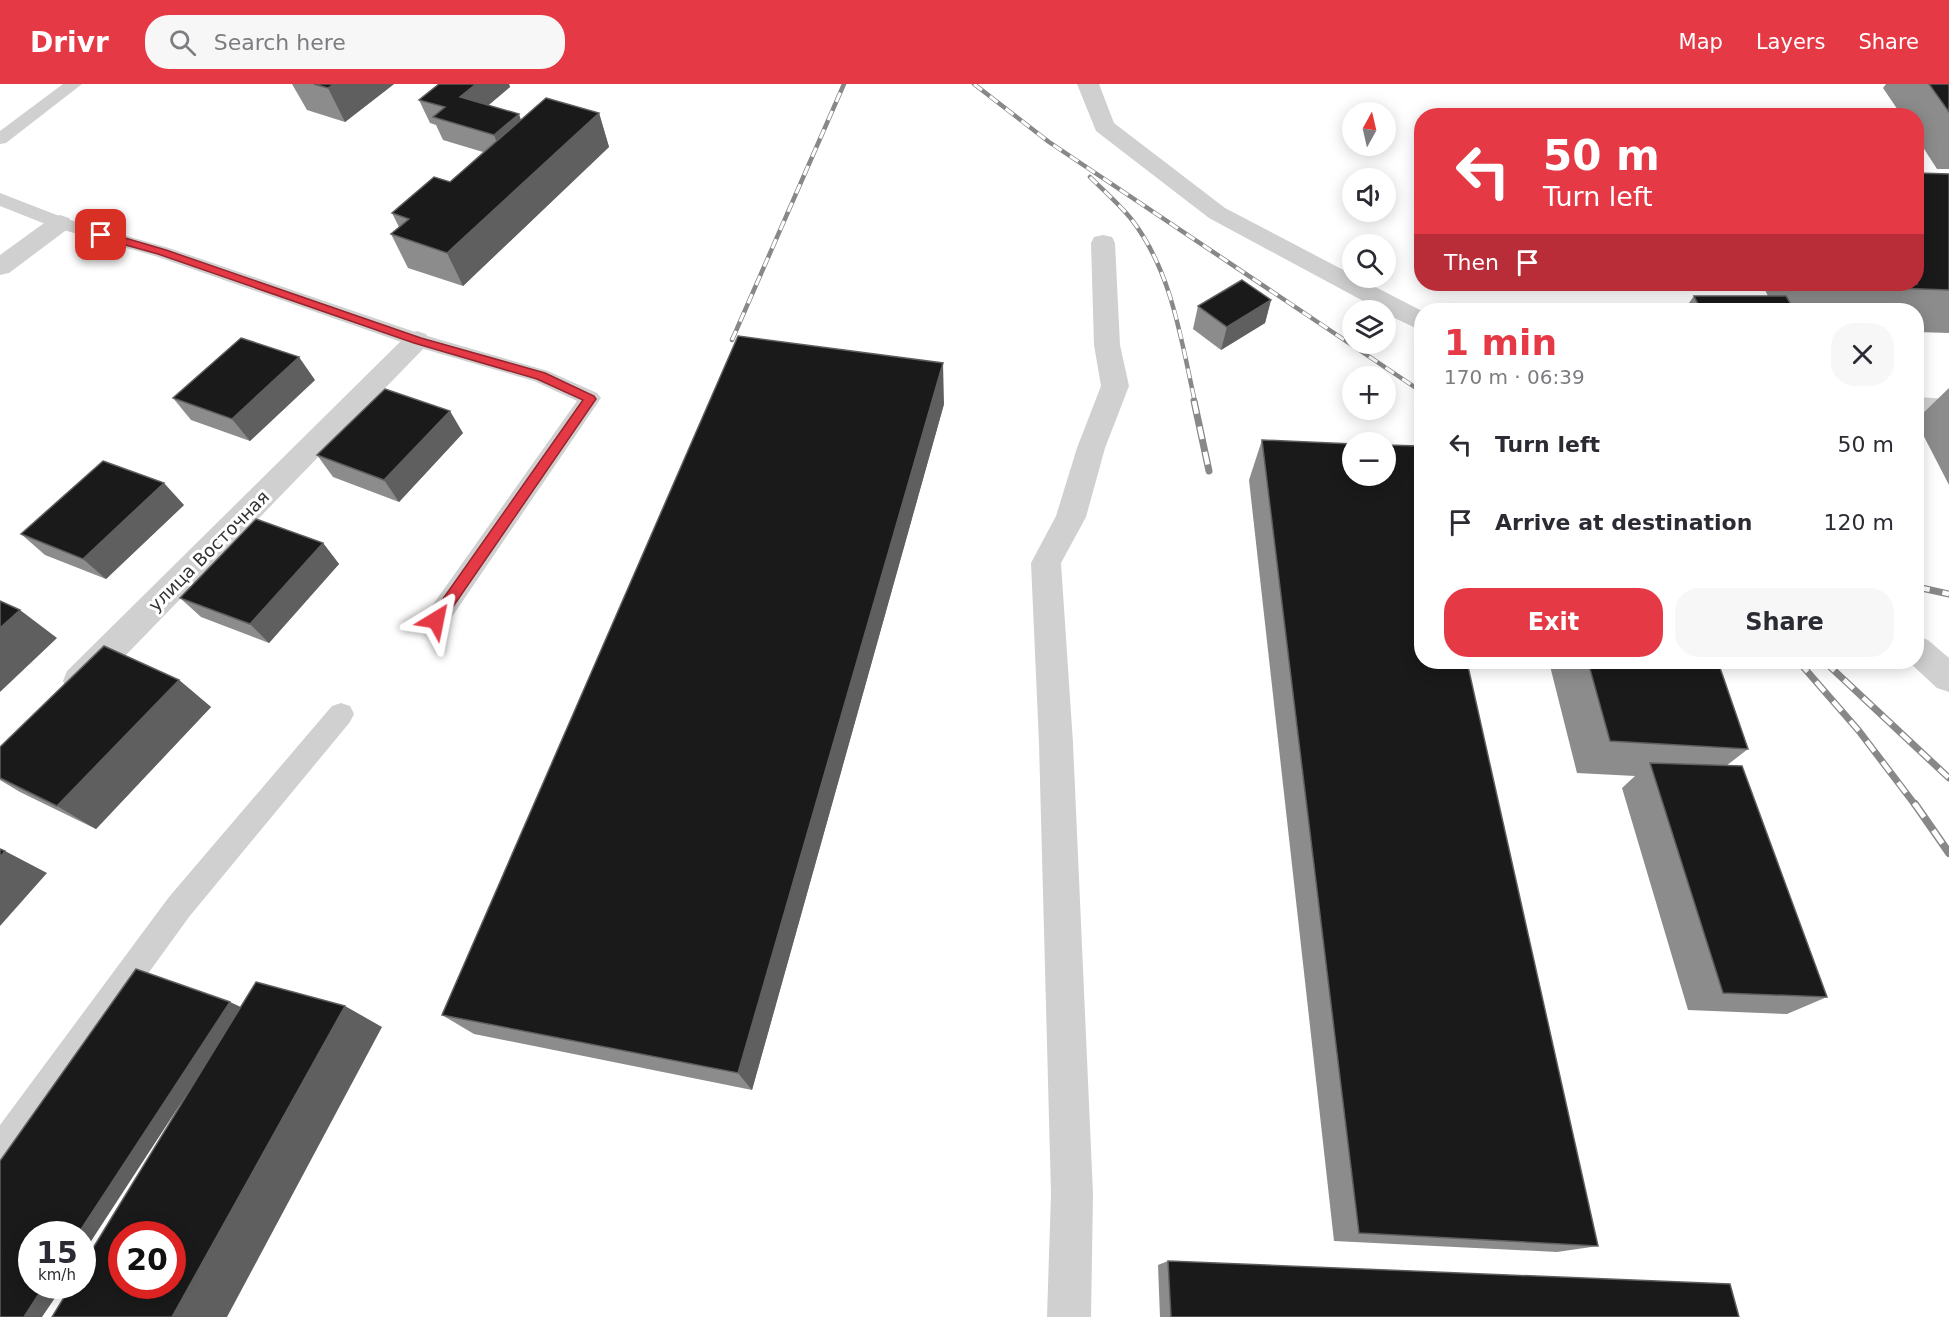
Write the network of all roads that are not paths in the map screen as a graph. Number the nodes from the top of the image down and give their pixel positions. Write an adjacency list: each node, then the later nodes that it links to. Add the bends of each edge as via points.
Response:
1 (74, 84): 3 (lane)
2 (1088, 84): 8 (street, via 1104,126 1217,213)
3 (0, 139)
4 (0, 199): 5 (lane)
5 (60, 223): 7 (street); 9 (lane, via 162,252)
6 (1103, 243): 18 (street, via 1107,345 1115,386 1091,448 1071,517 1046,563 1072,1194)
7 (0, 267)
8 (1414, 318)
9 (417, 340): 12 (lane, via 541,376 590,399); 15 (street, улица Восточная)
10 (1924, 405): 11 (lane)
11 (1949, 407)
12 (436, 620)
13 (1924, 655): 14 (street)
14 (1949, 678)
15 (58, 702)
16 (341, 714): 17 (lane, via 179,907)
17 (0, 1152)
18 (1069, 1317)

